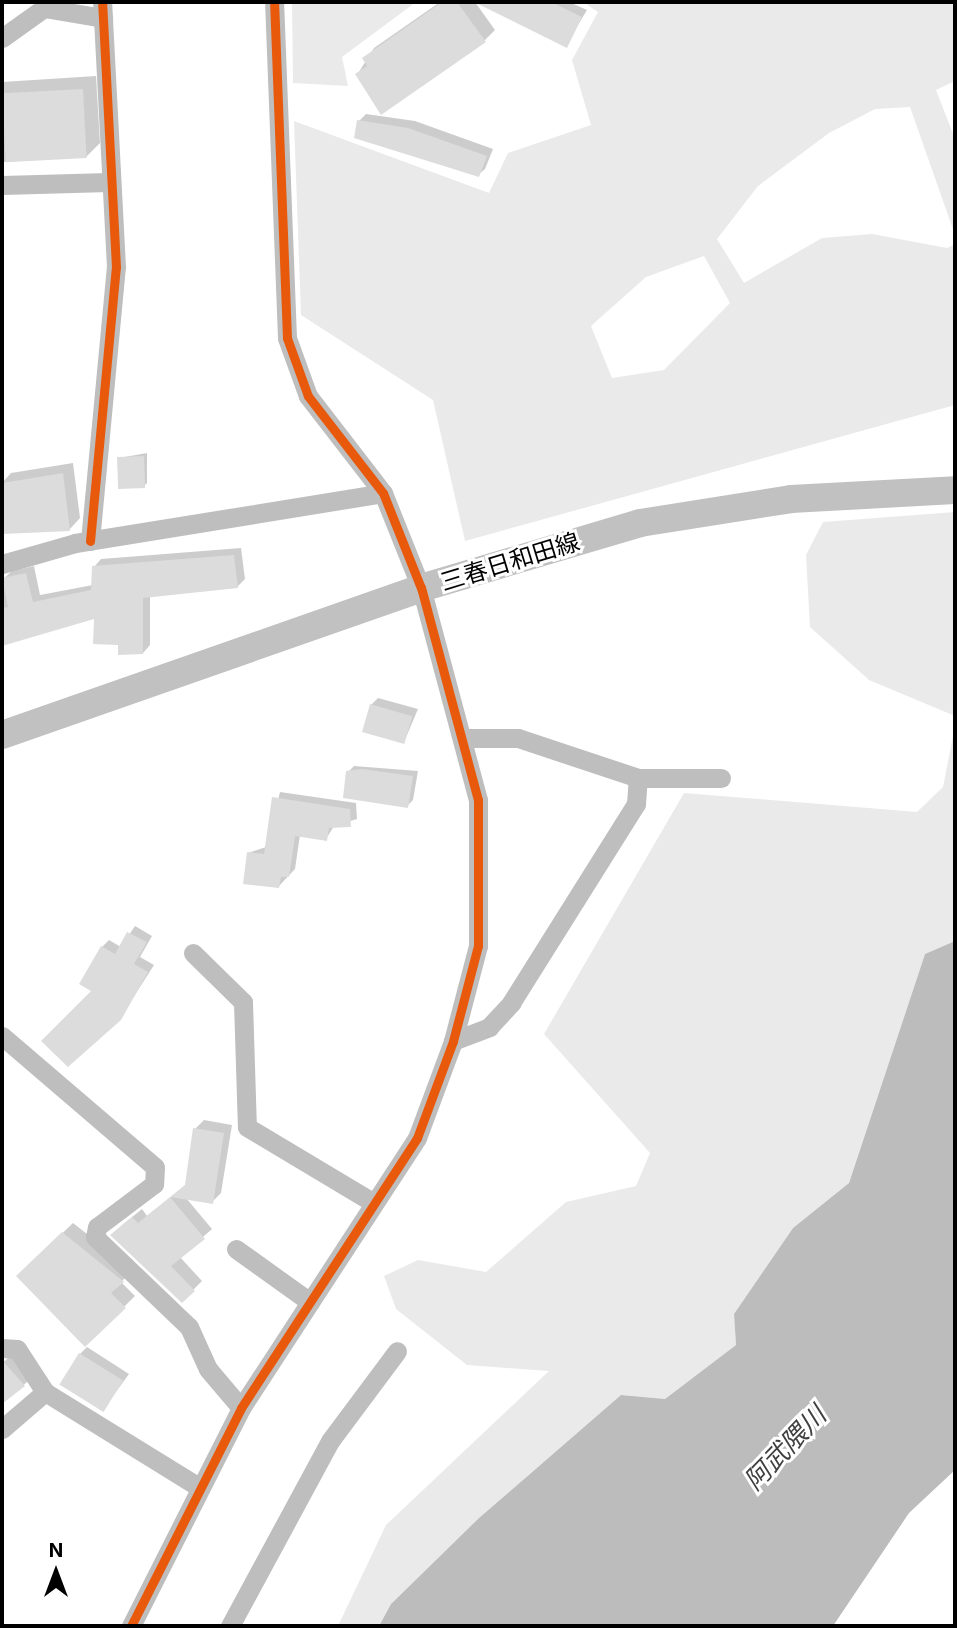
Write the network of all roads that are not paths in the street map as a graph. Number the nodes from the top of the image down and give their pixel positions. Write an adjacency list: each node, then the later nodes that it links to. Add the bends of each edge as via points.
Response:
1 (274, 2): 7 (street, via 287,338 308,396)
2 (102, 10): 3 (street, via 44,8); 4 (street)
3 (2, 38)
4 (109, 182): 5 (street); 8 (street, via 116,267)
5 (2, 185)
6 (955, 490): 10 (main road, 三春日和田線, via 791,499 640,523)
7 (383, 493): 8 (street); 10 (street)
8 (90, 541): 9 (street)
9 (2, 564)
10 (421, 588): 11 (main road, 三春日和田線); 12 (street)
11 (2, 735)
12 (466, 738): 13 (street, via 518,738); 17 (street, via 480,832 478,946)
13 (638, 778): 14 (street); 17 (street, via 636,804 510,1003 488,1027)
14 (721, 778)
15 (193, 953): 18 (street, via 243,1002 247,1127)
16 (2, 1036): 24 (street, via 155,1167 154,1184 97,1227 95,1237 189,1328 208,1369)
17 (453, 1041): 18 (street, via 416,1138)
18 (374, 1203): 20 (street)
19 (236, 1249): 20 (street)
20 (310, 1302): 24 (street)
21 (2, 1348): 23 (street, via 17,1349)
22 (397, 1351): 28 (street, via 330,1441)
23 (45, 1392): 25 (street); 26 (street)
24 (241, 1408): 26 (street)
25 (2, 1429)
26 (199, 1487): 27 (street)
27 (131, 1626)
28 (230, 1626)

